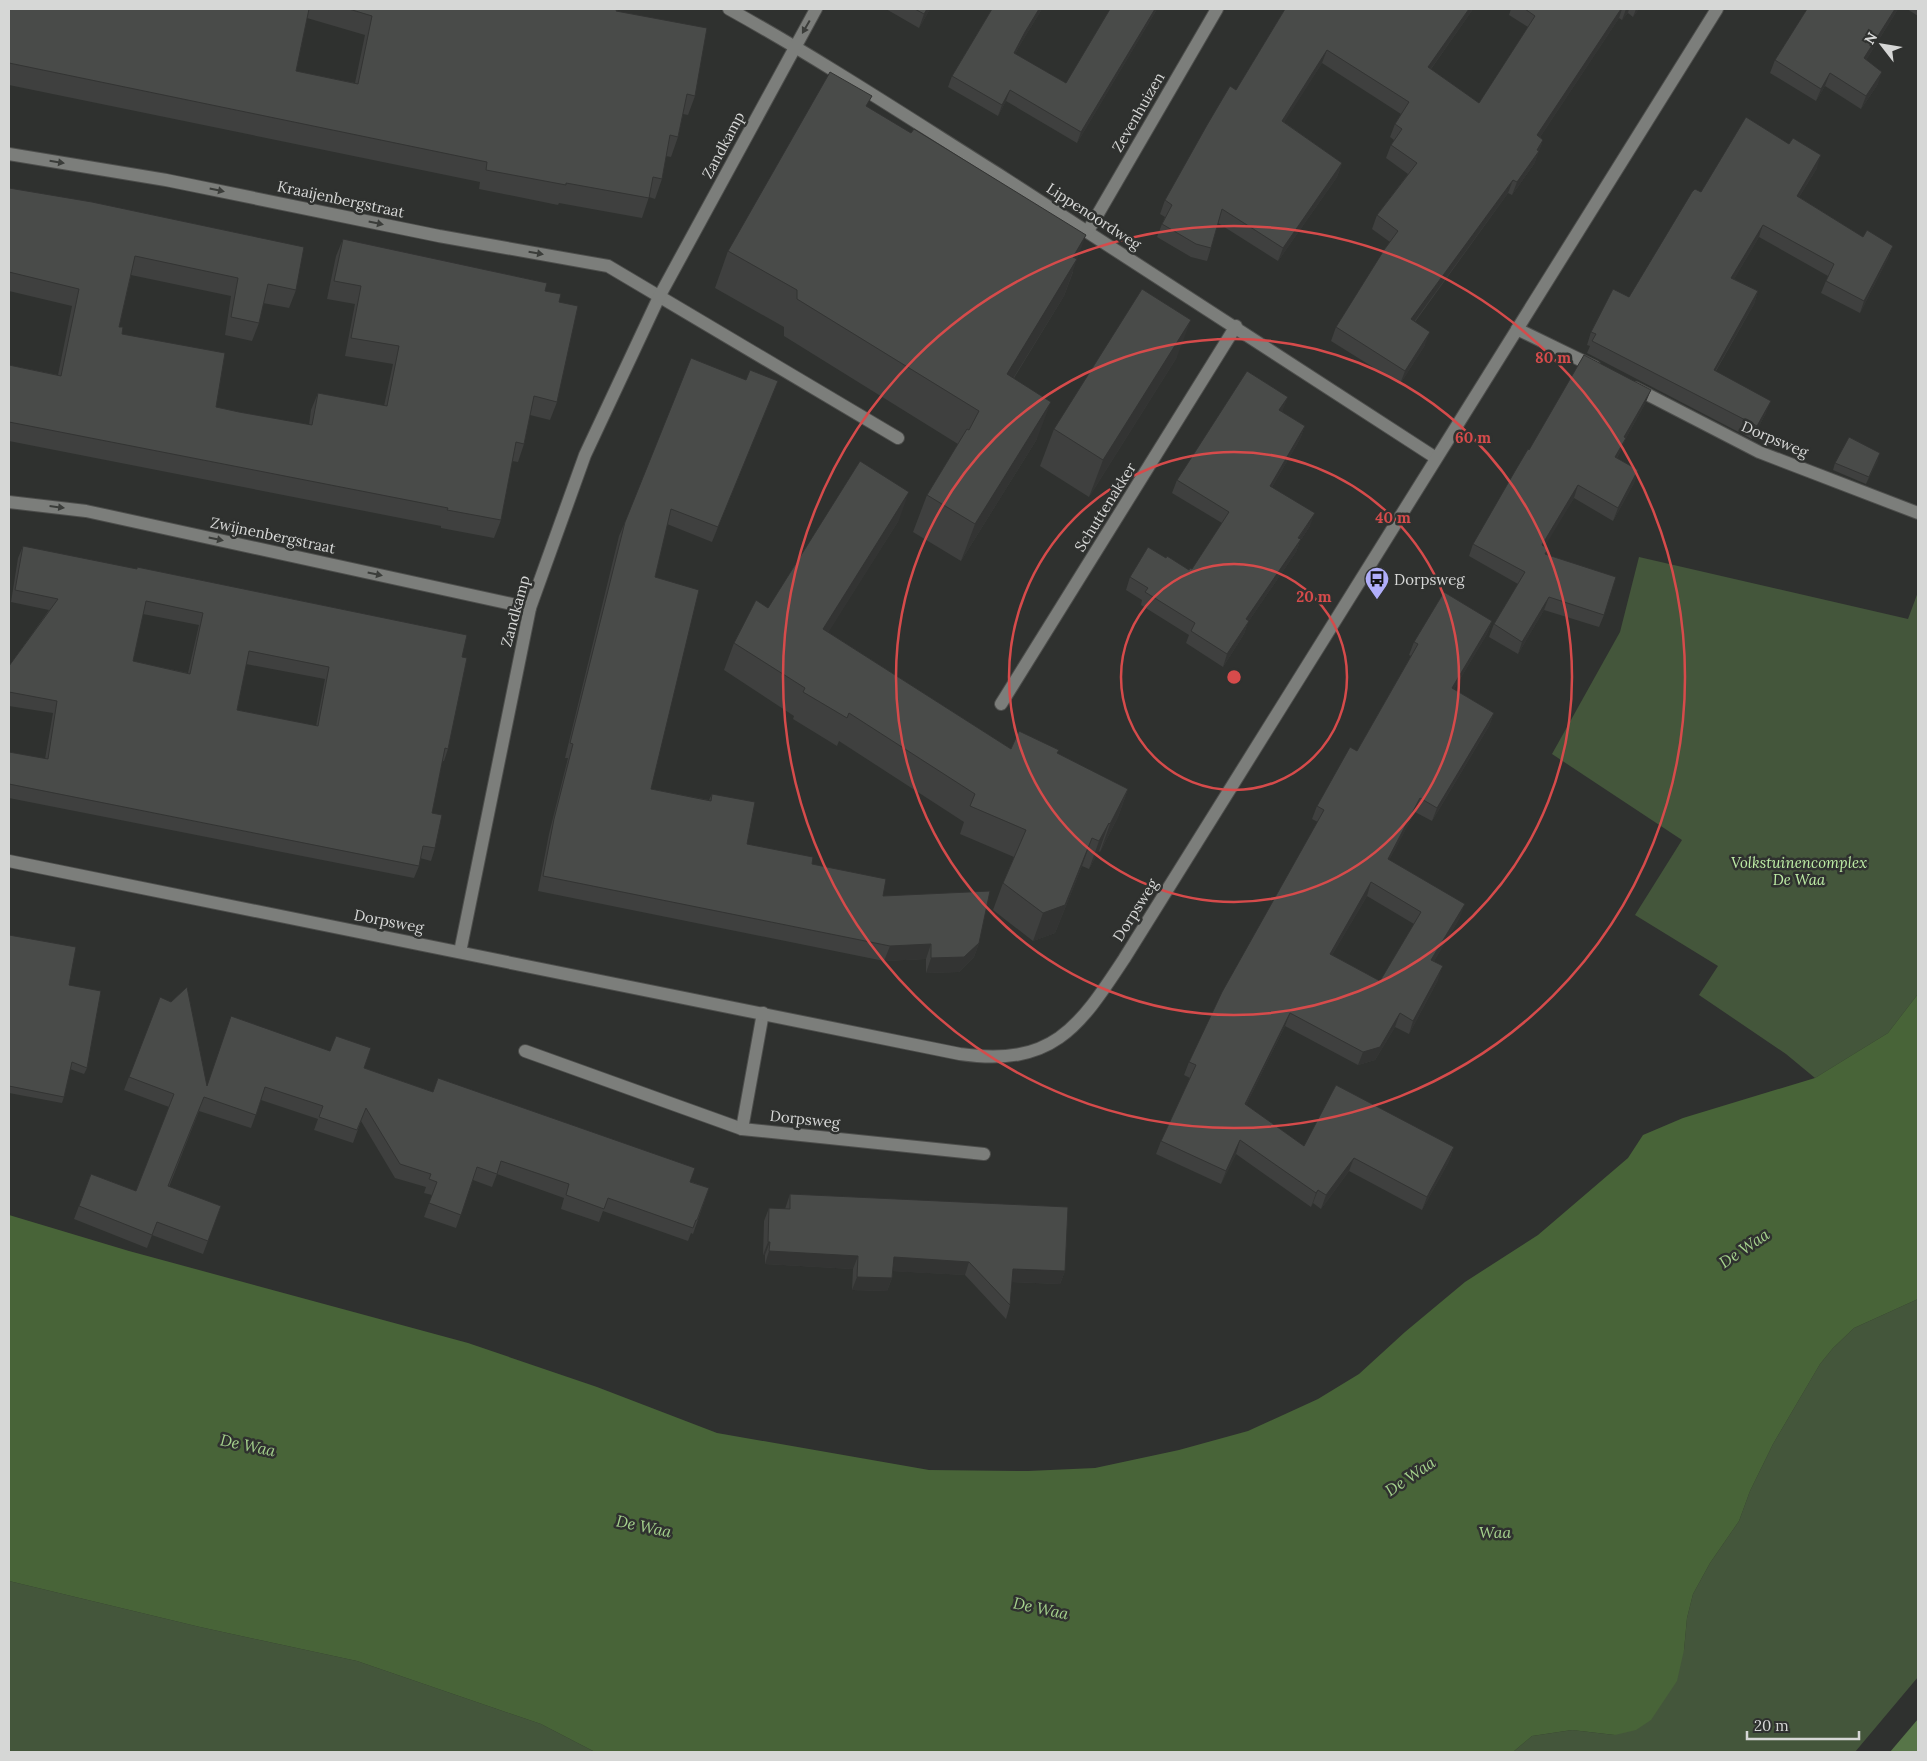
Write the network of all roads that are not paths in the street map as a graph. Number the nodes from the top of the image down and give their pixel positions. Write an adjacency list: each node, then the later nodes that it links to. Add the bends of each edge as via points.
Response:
1 (729, 9): 5 (street, Lippenoordweg)
2 (816, 9): 5 (street, Zandkamp, one-way to 5)
3 (1217, 9): 7 (street, Zevenhuizen)
4 (1717, 9): 10 (street, Dorpsweg)
5 (795, 46): 7 (street, Lippenoordweg); 8 (street, Zandkamp)
6 (9, 154): 8 (street, Kraaijenbergstraat, one-way to 8, via 166,180 439,236 608,266)
7 (1088, 231): 9 (street, Lippenoordweg)
8 (659, 297): 13 (street); 17 (street, Zandkamp, via 585,455)
9 (1236, 326): 14 (street, Lippenoordweg); 18 (street, Schuttenakker)
10 (1517, 329): 11 (street); 14 (street, Dorpsweg)
11 (1605, 372)
12 (1622, 381): 16 (street, Dorpsweg, via 1759,452)
13 (898, 438)
14 (1436, 458): 21 (street, Dorpsweg, via 1124,959 1095,1002 1070,1030 1030,1052 986,1056)
15 (9, 502): 17 (street, Zwijnenbergstraat, one-way to 17, via 86,511)
16 (1918, 512)
17 (530, 608): 20 (street, Zandkamp)
18 (1001, 704)
19 (9, 861): 20 (street, Dorpsweg)
20 (460, 952): 21 (street, Dorpsweg)
21 (763, 1014): 23 (street)
22 (525, 1051): 23 (street, Dorpsweg)
23 (742, 1129): 24 (street, Dorpsweg)
24 (984, 1154)

